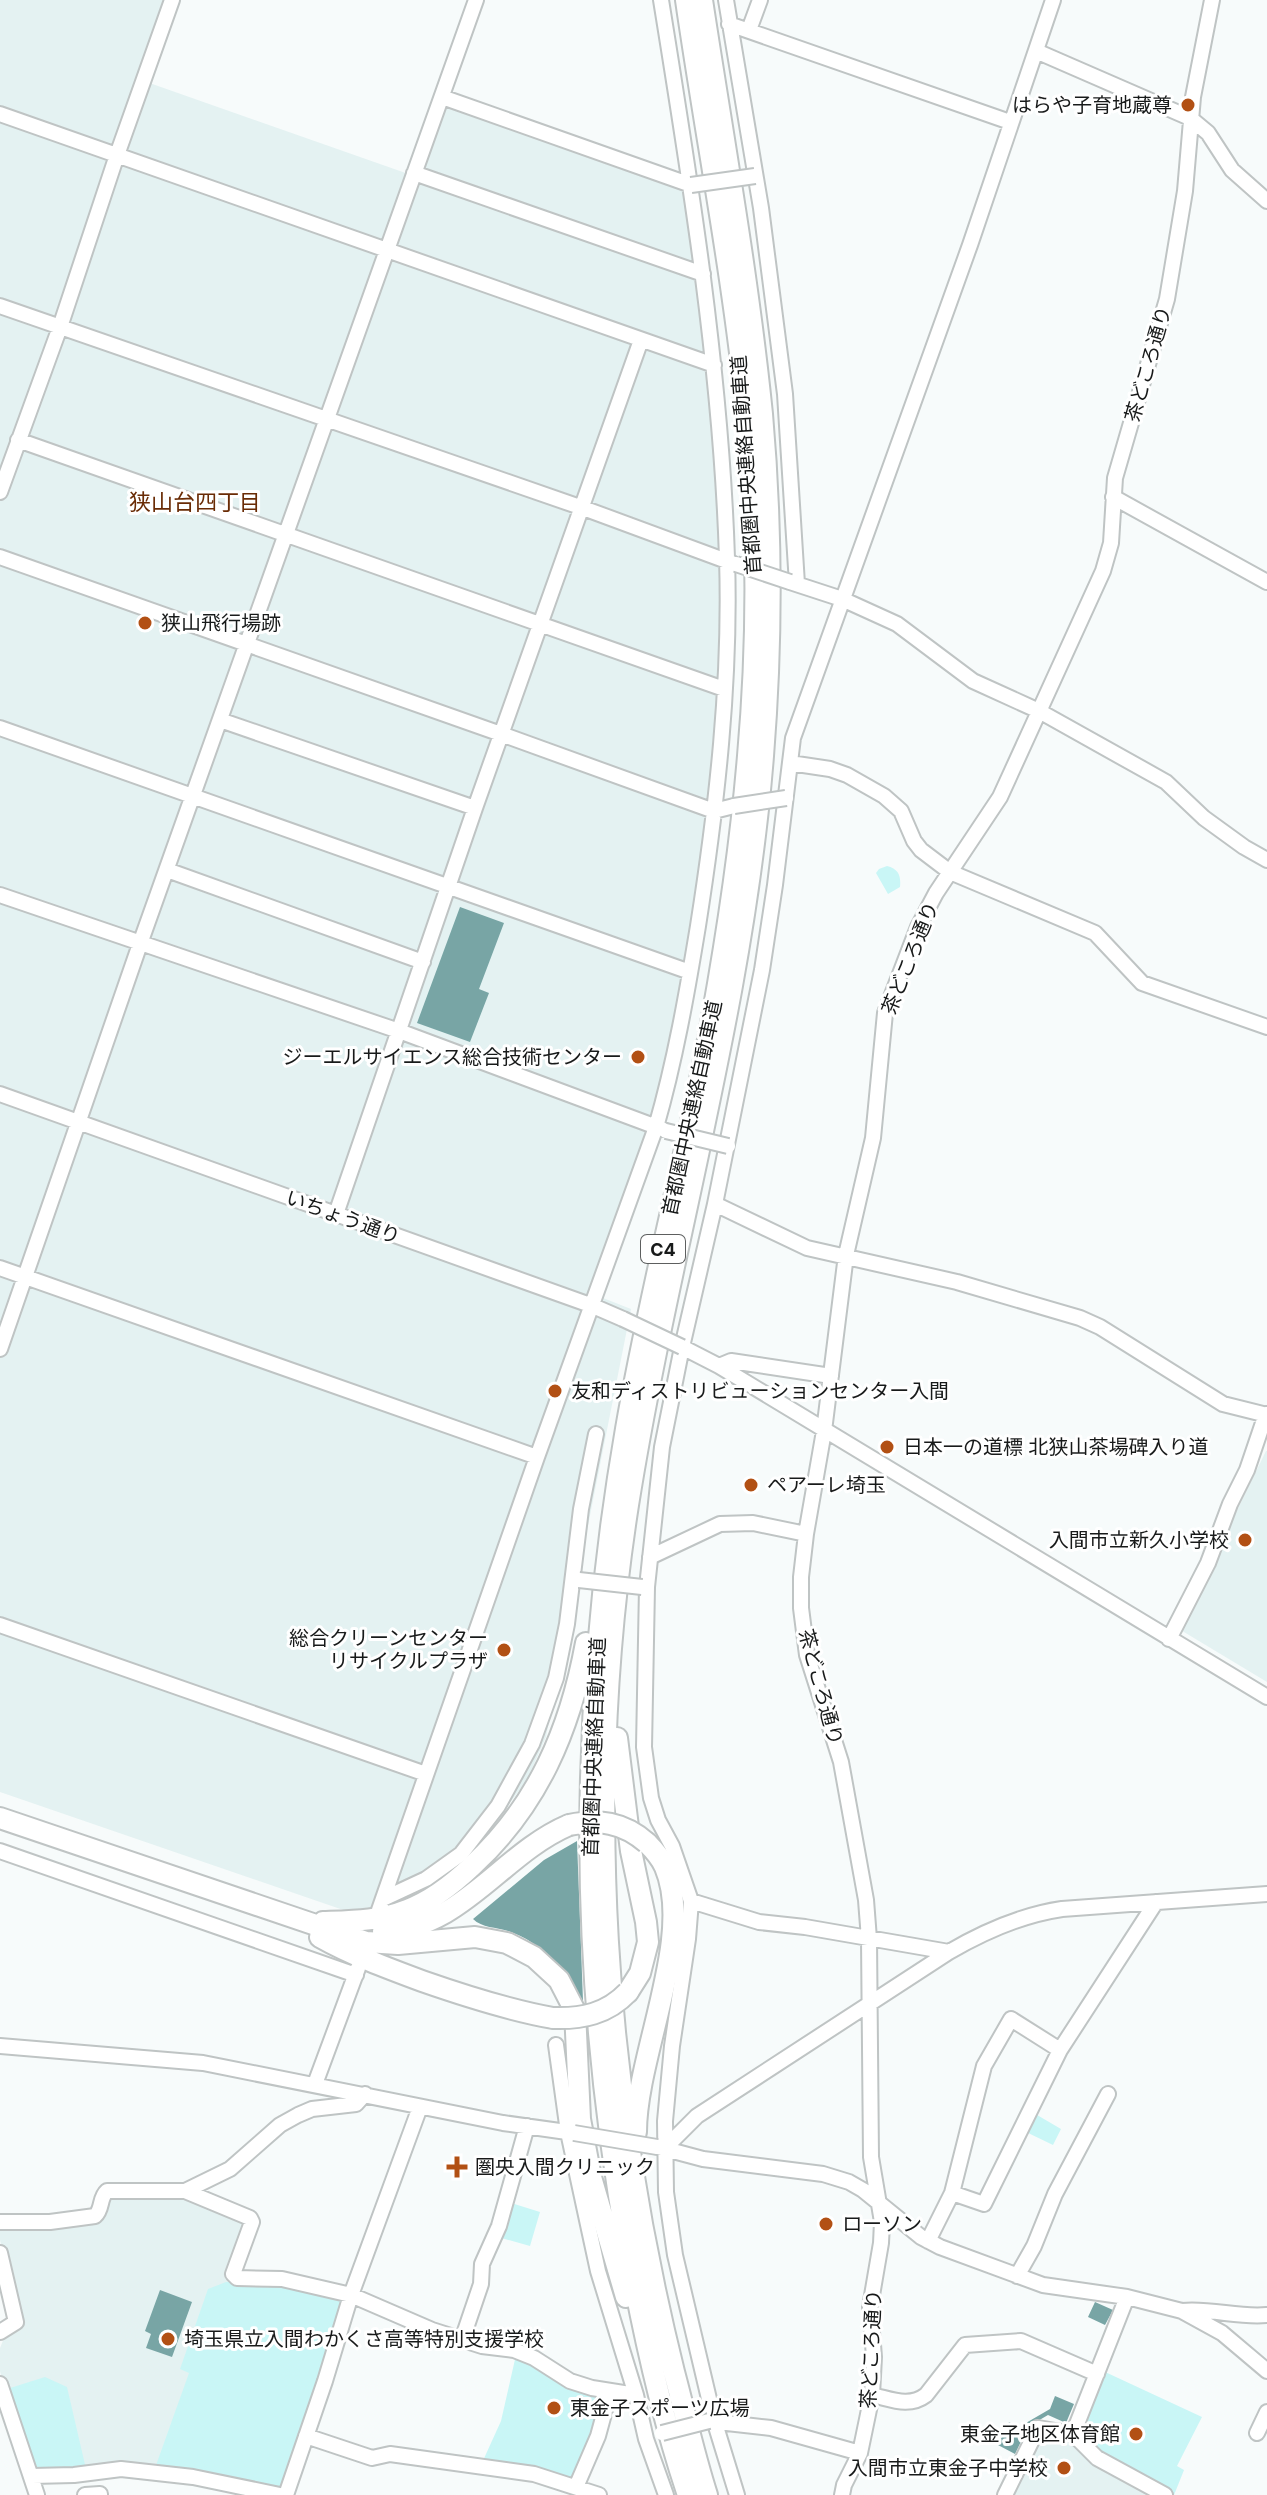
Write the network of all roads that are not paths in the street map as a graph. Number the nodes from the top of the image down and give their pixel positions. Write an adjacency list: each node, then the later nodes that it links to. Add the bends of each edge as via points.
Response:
1 (172, 0): 17 (street)
2 (476, 0): 13 (street)
3 (661, 0): 20 (street)
4 (686, 0): 79 (highway, 首都圏中央連絡自動車道 / C4, via 747,417 754,647 739,845 724,951)
5 (702, 0): 80 (highway, 首都圏中央連絡自動車道 / C4, via 762,417 769,648 753,848 738,955)
6 (726, 0): 10 (street)
7 (760, 0): 11 (street)
8 (1053, 0): 12 (street)
9 (1212, 0): 15 (street, 茶どころ通り)
10 (729, 24): 11 (street); 19 (street)
11 (749, 30): 16 (street)
12 (1036, 51): 15 (street); 16 (street)
13 (442, 97): 18 (street); 20 (street)
14 (0, 114): 17 (street)
15 (1190, 118): 21 (street, via 1208,133 1232,170); 31 (street, 茶どころ通り, via 1185,191 1167,299)
16 (1010, 122): 38 (street)
17 (117, 155): 22 (street); 25 (street)
18 (414, 173): 22 (street); 23 (street)
19 (755, 176): 20 (street, bridge); 37 (street, via 785,394)
20 (691, 185): 23 (street)
21 (1267, 201)
22 (386, 250): 26 (street); 28 (street)
23 (703, 274): 27 (street)
24 (0, 306): 25 (street)
25 (60, 327): 28 (street); 29 (street)
26 (641, 340): 27 (street); 32 (street)
27 (714, 365): 35 (street)
28 (326, 421): 32 (street); 33 (street)
29 (18, 440): 30 (street); 33 (street)
30 (0, 492)
31 (1113, 497): 36 (street); 42 (street, 茶どころ通り, via 1111,543 1103,571)
32 (583, 508): 35 (street); 39 (street)
33 (287, 533): 39 (street); 40 (street)
34 (0, 557): 40 (street)
35 (731, 562): 37 (street, bridge); 41 (street)
36 (1267, 582)
37 (793, 583): 38 (street)
38 (842, 599): 42 (street, via 897,624 982,686); 46 (street, via 793,738)
39 (542, 623): 41 (street); 45 (street)
40 (246, 646): 43 (street); 45 (street)
41 (724, 689): 50 (street)
42 (1039, 711): 51 (street, via 1166,782 1222,832); 53 (street, 茶どころ通り, via 1000,797)
43 (220, 720): 47 (street); 49 (street)
44 (0, 728): 47 (street)
45 (501, 734): 49 (street); 50 (street)
46 (790, 763): 48 (street); 53 (street, via 830,769 884,796 901,811 921,850)
47 (194, 796): 52 (street); 54 (street)
48 (786, 798): 50 (street, bridge); 64 (street, via 764,957)
49 (475, 808): 54 (street)
50 (714, 811): 58 (street)
51 (1267, 860)
52 (167, 870): 56 (street); 57 (street)
53 (950, 872): 59 (street, via 1095,933 1142,983); 67 (street, 茶どころ通り, via 918,927 885,1013 873,1138)
54 (449, 886): 57 (street); 58 (street)
55 (0, 895): 56 (street)
56 (141, 941): 60 (street); 62 (street)
57 (423, 962): 60 (street)
58 (690, 972): 63 (street)
59 (1267, 1027)
60 (399, 1031): 63 (street); 66 (street)
61 (0, 1094): 62 (street, いちょう通り)
62 (80, 1123): 66 (street, いちょう通り); 69 (street)
63 (661, 1129): 64 (street, bridge); 70 (street)
64 (728, 1146): 65 (street)
65 (715, 1204): 67 (street, via 807,1248); 71 (street)
66 (336, 1214): 70 (street, いちょう通り)
67 (846, 1255): 74 (street, 茶どころ通り); 75 (street, via 1080,1318 1223,1404)
68 (0, 1268): 69 (street)
69 (24, 1277): 72 (street); 78 (street)
70 (593, 1306): 71 (street, いちょう通り, bridge); 78 (street)
71 (682, 1347): 73 (street, いちょう通り); 82 (street, via 662,1447)
72 (0, 1349)
73 (719, 1366): 74 (street, via 731,1361); 76 (street, いちょう通り)
74 (831, 1376): 76 (street, 茶どころ通り)
75 (1266, 1415): 86 (street, via 1208,1563)
76 (824, 1431): 81 (street, 茶どころ通り); 86 (street, いちょう通り)
77 (596, 1434): 83 (street, via 581,1509)
78 (537, 1457): 88 (street)
79 (618, 1477): 96 (highway, via 580,1678 556,1749 533,1792 481,1858 428,1900 386,1917); 137 (highway, 首都圏中央連絡自動車道 / C4, via 591,1739 590,1921 618,2195 647,2345)
80 (628, 1506): 95 (highway, bridge, via 615,1660 616,1729 648,1942 640,1973 628,1992 608,2008 571,2019 508,2008 386,1968); 112 (highway, 首都圏中央連絡自動車道 / C4, via 611,1655 604,1842 614,2023)
81 (806, 1534): 82 (street, via 753,1523 720,1524); 97 (street, 茶どころ通り, via 801,1593 807,1655 848,1790)
82 (650, 1557): 84 (street)
83 (576, 1580): 84 (street, bridge); 88 (street, via 556,1678 532,1744 498,1806 461,1854 381,1905)
84 (645, 1587): 93 (street, via 644,1747 649,1785)
85 (0, 1625): 88 (street)
86 (1169, 1639): 87 (street, いちょう通り)
87 (1267, 1697)
88 (426, 1774)
89 (0, 1807): 96 (highway)
90 (0, 1818): 95 (highway)
91 (0, 1851): 103 (street, via 358,1970)
92 (1267, 1894): 94 (street)
93 (691, 1901): 97 (street, via 759,1922); 109 (street)
94 (1156, 1902): 98 (street, via 1036,1914 983,1932); 102 (street)
95 (273, 1912): 137 (highway, via 366,1942 475,1937 507,1943 534,1957 559,1980 575,2011 580,2119 591,2177)
96 (323, 1922): 112 (highway, bridge, via 356,1932 429,1922 468,1898 526,1848 569,1825 608,1822 647,1843 669,1881 673,1932 636,2118)
97 (869, 1939): 98 (street); 99 (street, 茶どころ通り)
98 (949, 1952): 99 (street)
99 (869, 2004): 109 (street, via 697,2116); 113 (street, 茶どころ通り, via 871,2157)
100 (556, 2045): 108 (street)
101 (0, 2046): 103 (street, via 203,2063)
102 (1060, 2050): 111 (street, via 984,2204); 111 (street, via 1011,2019 984,2066)
103 (315, 2084): 104 (street)
104 (365, 2094): 106 (street); 110 (street, via 356,2104 298,2115 230,2169)
105 (1108, 2094): 117 (street)
106 (420, 2107): 107 (street); 118 (street)
107 (527, 2126): 108 (street); 123 (street)
108 (571, 2132): 109 (street, bridge); 128 (street, via 598,2271)
109 (661, 2147): 113 (street, via 703,2159 823,2174 849,2182); 131 (street, via 675,2255)
110 (185, 2191): 114 (street, via 107,2191 95,2216); 118 (street, via 250,2218 233,2274 237,2278 282,2279)
111 (952, 2193): 115 (street)
112 (636, 2198): 147 (highway, 首都圏中央連絡自動車道 / C4)
113 (877, 2200): 115 (street); 129 (street, 茶どころ通り, via 882,2222 870,2307)
114 (0, 2222)
115 (928, 2241): 117 (street)
116 (0, 2253): 122 (street, via 16,2322)
117 (1017, 2276): 119 (street)
118 (351, 2295): 123 (street); 134 (street)
119 (1127, 2297): 120 (street); 125 (street)
120 (1182, 2311): 121 (street); 124 (street, via 1222,2333)
121 (1267, 2315)
122 (0, 2332)
123 (462, 2340): 127 (street, via 514,2350 570,2381)
124 (1267, 2371)
125 (1097, 2374): 129 (street, via 1021,2341 965,2345 919,2400); 133 (street)
126 (0, 2384): 138 (street)
127 (610, 2392): 128 (street); 139 (street)
128 (636, 2395): 135 (street)
129 (872, 2395): 136 (street, 茶どころ通り)
130 (1267, 2412): 132 (street)
131 (711, 2420): 135 (street, bridge); 136 (street, via 771,2428); 148 (street)
132 (1257, 2433)
133 (1073, 2434): 150 (street, via 1038,2428); 151 (street, via 1097,2458)
134 (306, 2436): 139 (street, via 372,2458 390,2454 534,2474); 143 (street)
135 (646, 2439): 145 (street)
136 (860, 2453): 149 (street, 茶どころ通り)
137 (681, 2474): 146 (highway, 首都圏中央連絡自動車道 / C4)
138 (32, 2476): 141 (street); 143 (street, via 121,2469)
139 (576, 2487): 144 (street)
140 (100, 2494): 142 (street)
141 (37, 2495)
142 (85, 2495)
143 (283, 2495)
144 (599, 2495)
145 (666, 2495)
146 (688, 2495)
147 (707, 2495)
148 (737, 2495)
149 (842, 2495)
150 (1005, 2495)
151 (1165, 2495)

